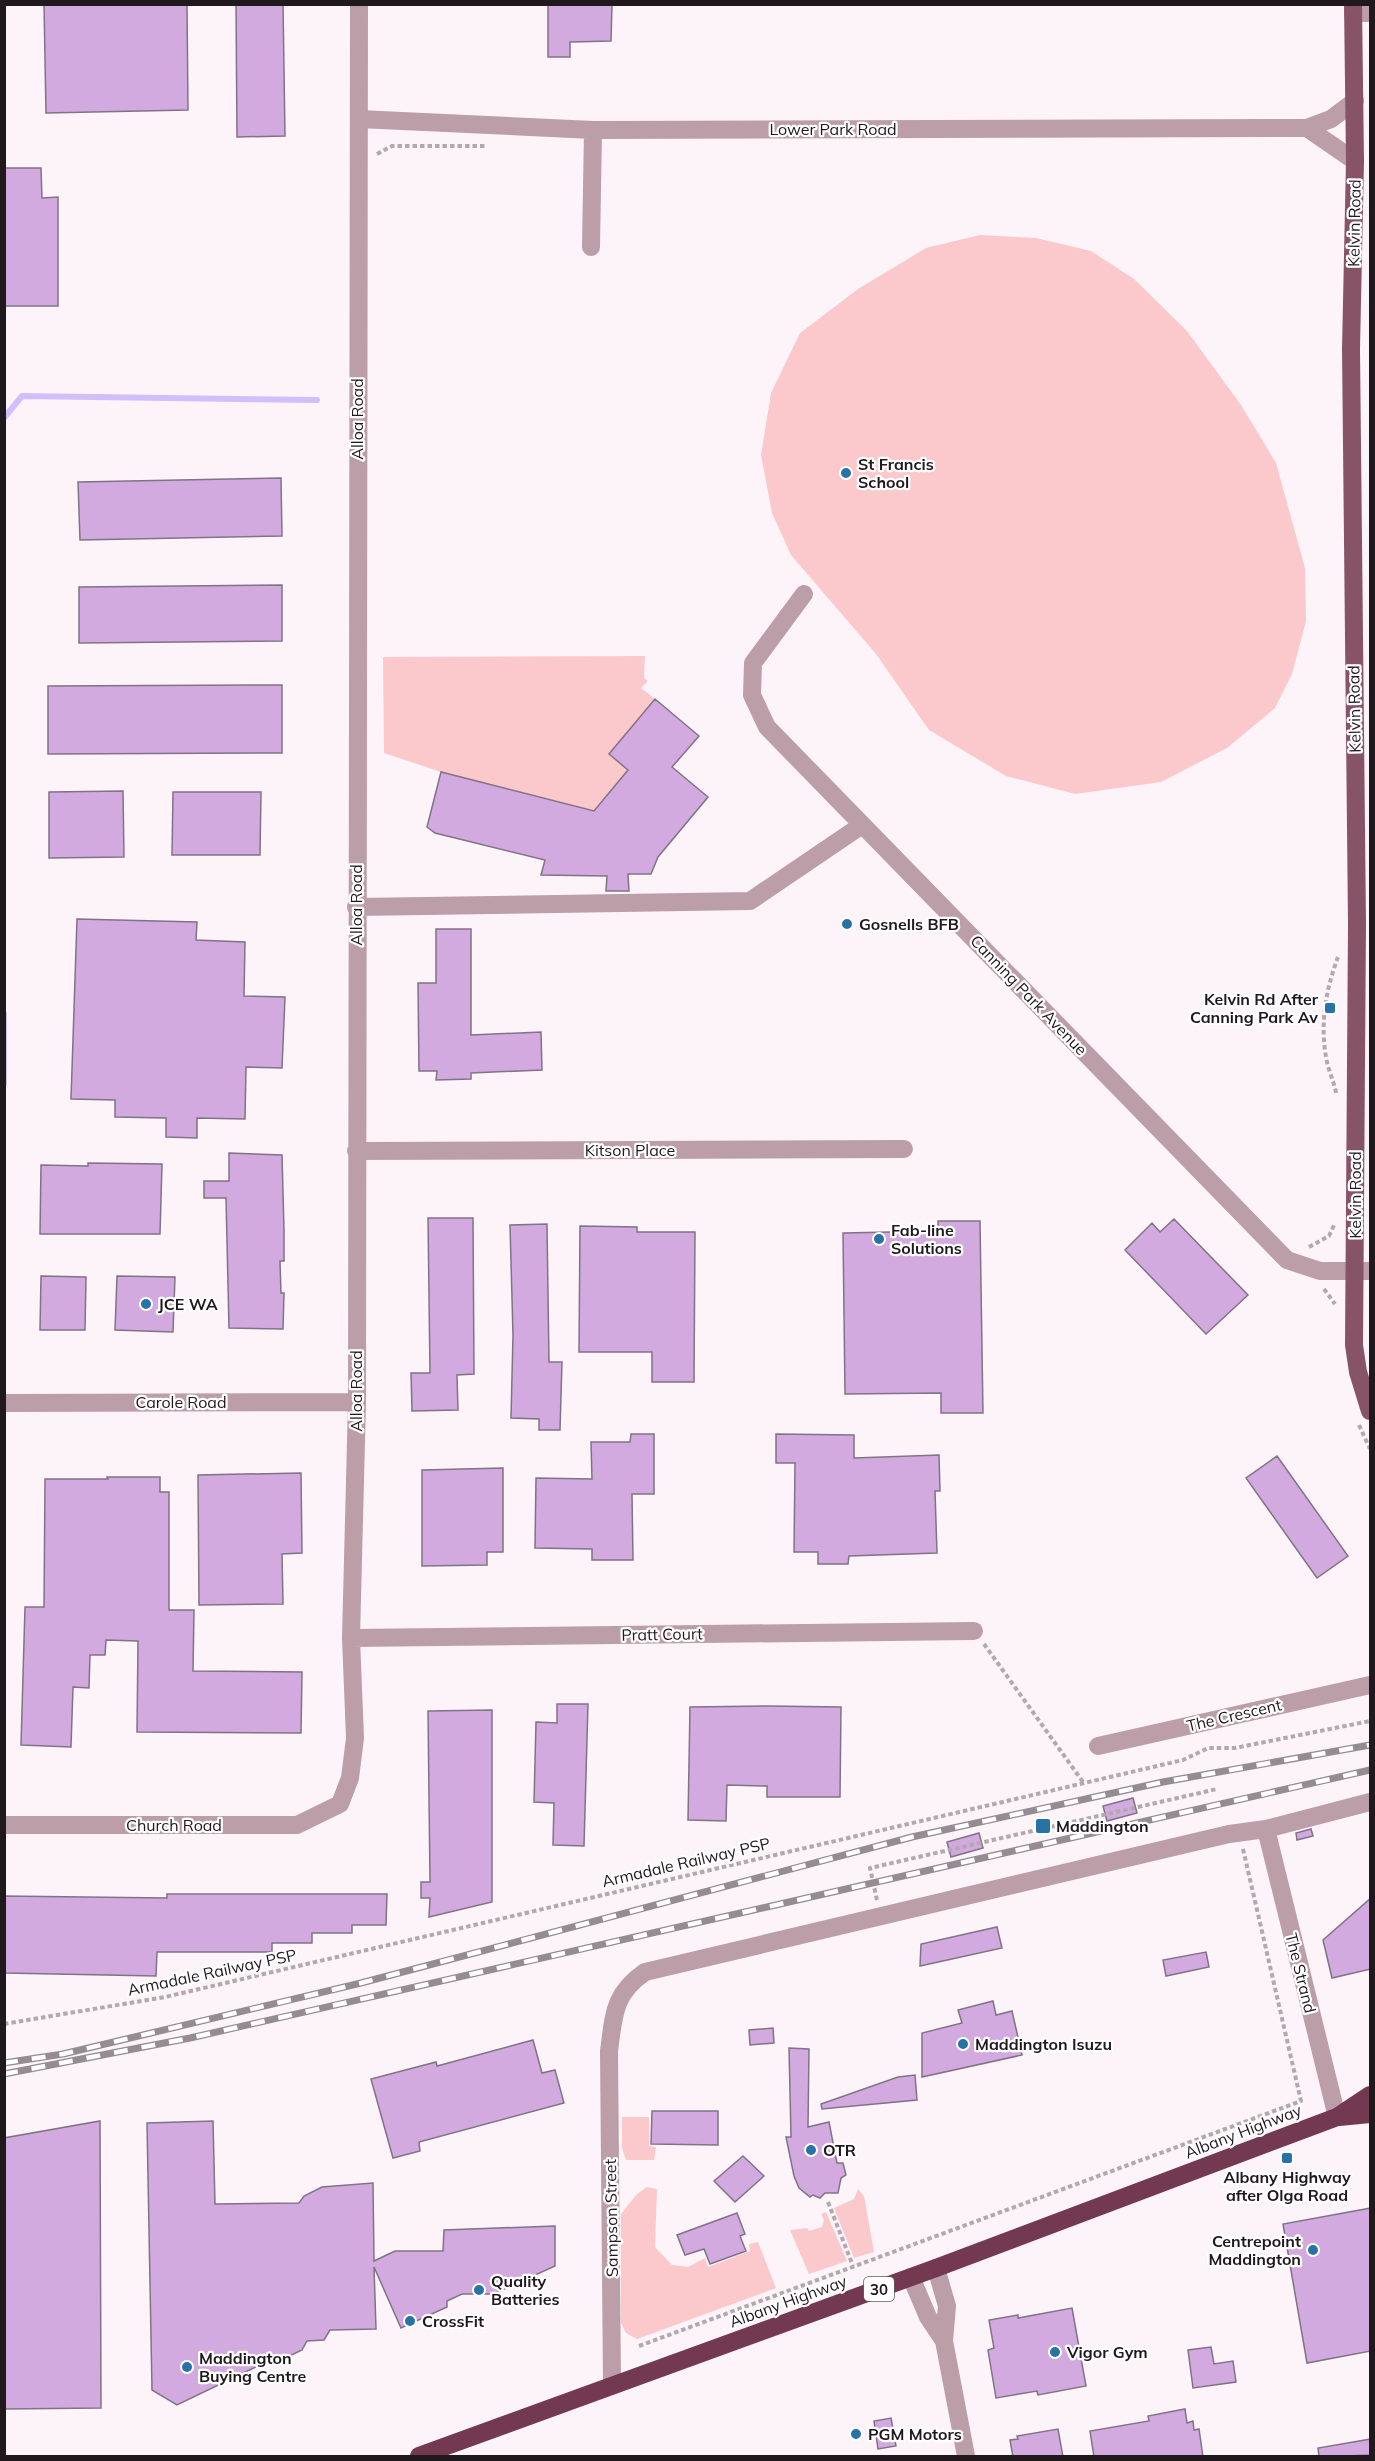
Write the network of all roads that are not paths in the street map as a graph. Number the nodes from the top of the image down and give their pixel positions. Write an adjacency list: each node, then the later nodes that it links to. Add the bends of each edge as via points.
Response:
1 (359, 4): 4 (street, Alloa Road)
2 (1359, 10): 3 (main road, Kelvin Road)
3 (1355, 101): 5 (street, Lower Park Road, via 1331,119); 7 (main road, Kelvin Road)
4 (360, 119): 6 (street, Lower Park Road); 11 (street, Alloa Road)
5 (1307, 128): 6 (street, Lower Park Road); 7 (street)
6 (593, 130): 8 (street)
7 (1355, 161): 12 (main road, Kelvin Road, via 1351,349)
8 (591, 247)
9 (804, 594): 10 (street, Canning Park Avenue, via 753,663 752,695 767,727)
10 (862, 825): 11 (street, via 750,901); 15 (street, Canning Park Avenue, via 1287,1260 1320,1272)
11 (356, 908): 14 (street, Alloa Road)
12 (1364, 924): 15 (main road, Kelvin Road)
13 (904, 1149): 14 (street, Kitson Place)
14 (356, 1151): 17 (street, Alloa Road)
15 (1363, 1271): 18 (main road, Kelvin Road, via 1354,1346)
16 (4, 1402): 17 (street, Carole Road)
17 (357, 1402): 20 (street, Alloa Road)
18 (1364, 1415)
19 (974, 1631): 20 (street, Pratt Court)
20 (351, 1638): 24 (street, Alloa Road, via 355,1738 350,1778)
21 (1371, 1685): 22 (street, The Crescent)
22 (1098, 1746)
23 (1371, 1802): 26 (street, Sampson Street)
24 (340, 1804): 25 (street, Church Road, via 297,1825)
25 (4, 1826)
26 (1266, 1829): 29 (street, The Strand); 33 (street, Sampson Street, via 1229,1834 645,1972 628,1983 617,2000 609,2051)
27 (1371, 2095): 29 (highway, Albany Highway / 30)
28 (1371, 2114): 29 (highway, Albany Highway / 30)
29 (1337, 2117): 30 (highway, Albany Highway / 30)
30 (936, 2268): 31 (highway, Albany Highway / 30); 32 (street, via 947,2306)
31 (911, 2277): 32 (street, via 928,2317); 33 (highway, Albany Highway / 30)
32 (944, 2341): 35 (street)
33 (612, 2384): 34 (highway, Albany Highway / 30)
34 (419, 2457)
35 (966, 2457)

